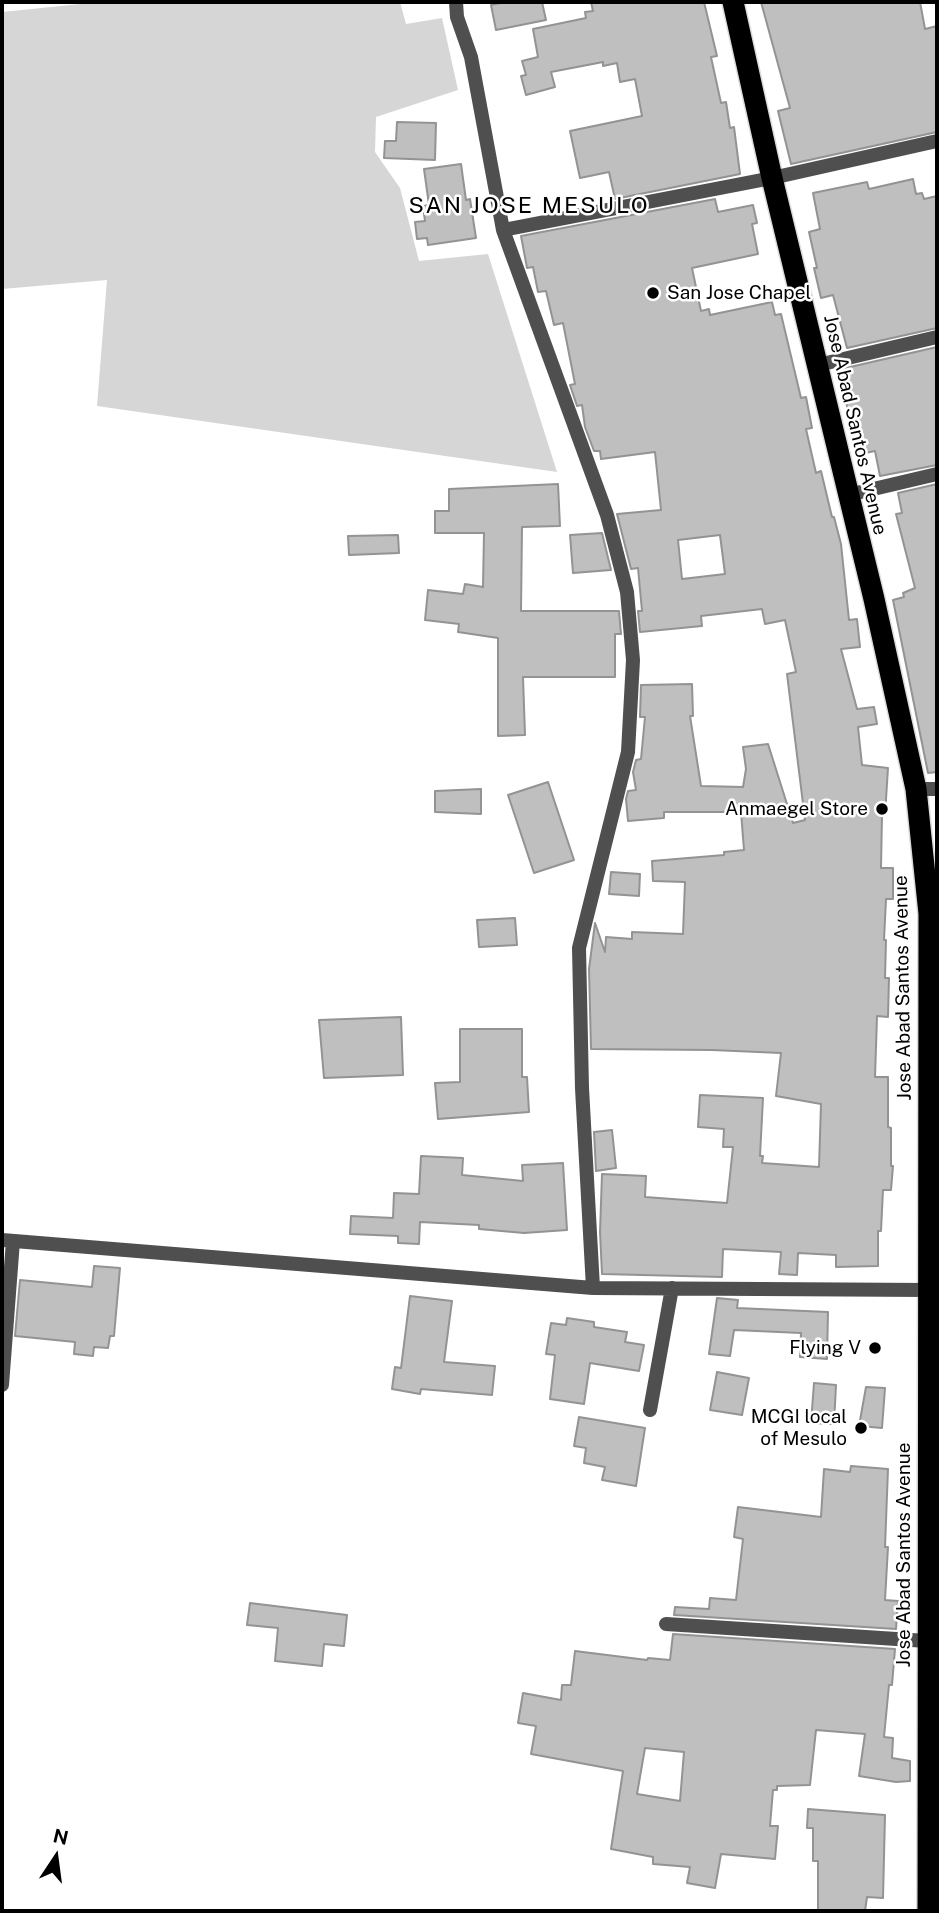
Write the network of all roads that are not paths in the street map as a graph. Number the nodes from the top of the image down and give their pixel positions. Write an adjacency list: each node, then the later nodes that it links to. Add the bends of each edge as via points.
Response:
1 (456, 2): 5 (street, via 471,57)
2 (733, 2): 4 (highway, Jose Abad Santos Avenue)
3 (937, 141): 4 (street)
4 (772, 178): 5 (street); 7 (highway, Jose Abad Santos Avenue)
5 (503, 230): 13 (street, via 607,515 628,592 633,660 628,752 579,948)
6 (937, 337): 7 (street)
7 (818, 365): 9 (highway, Jose Abad Santos Avenue)
8 (937, 474): 9 (street)
9 (848, 495): 10 (highway, Jose Abad Santos Avenue)
10 (927, 789): 14 (highway, Jose Abad Santos Avenue)
11 (8, 1241): 13 (street); 15 (street)
12 (672, 1287): 13 (street); 14 (street); 16 (street)
13 (593, 1288)
14 (927, 1290): 18 (highway, Jose Abad Santos Avenue)
15 (2, 1385)
16 (650, 1410)
17 (666, 1624): 18 (street)
18 (927, 1640): 19 (highway, Jose Abad Santos Avenue)
19 (928, 1911)

